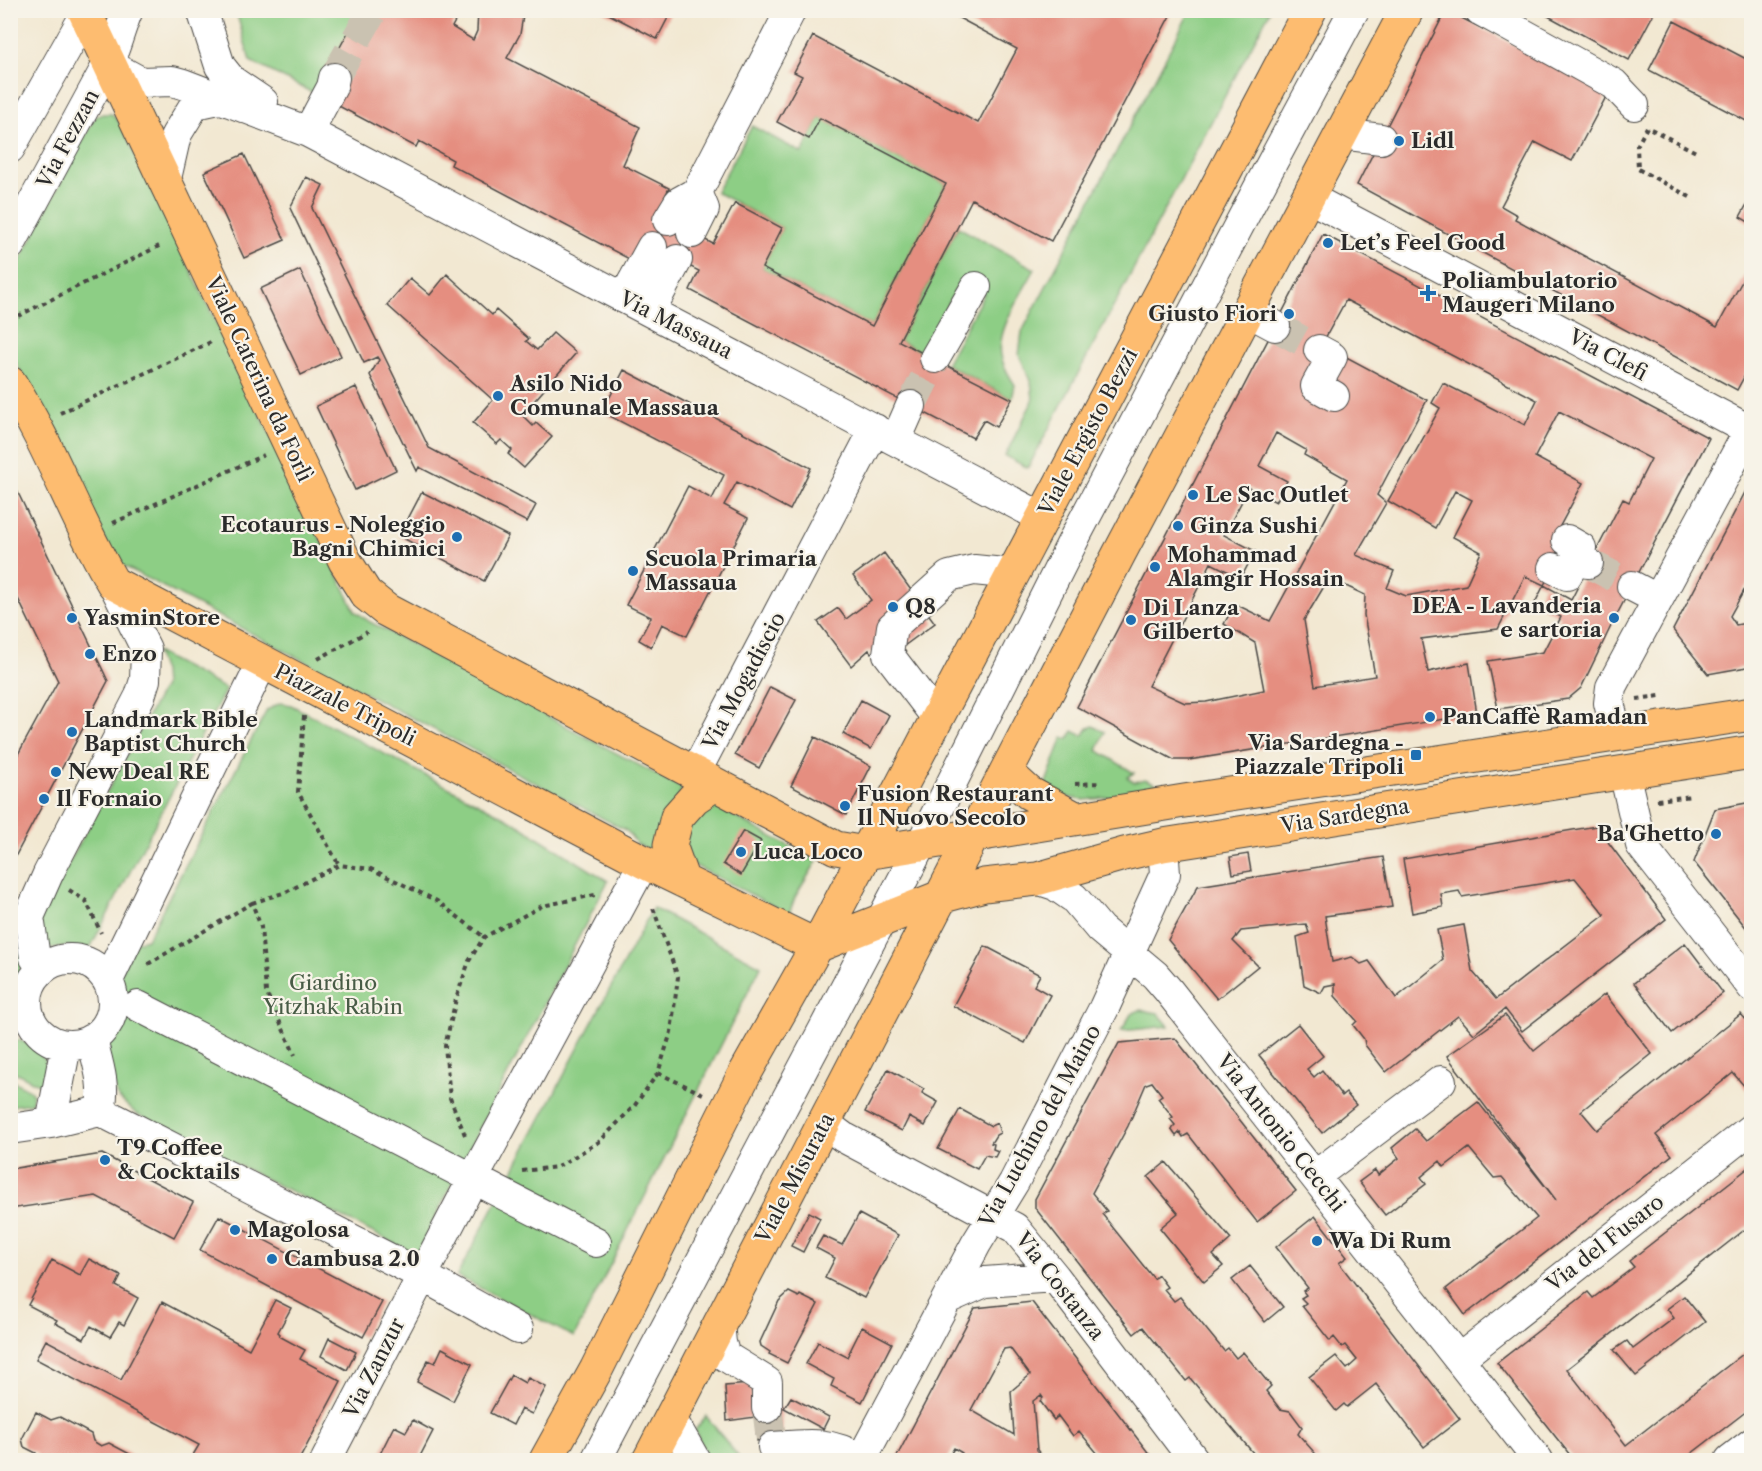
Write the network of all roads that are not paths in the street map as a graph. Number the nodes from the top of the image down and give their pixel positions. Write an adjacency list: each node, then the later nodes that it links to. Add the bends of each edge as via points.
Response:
1 (128, 10): 9 (street)
2 (202, 10): 13 (street, via 220,66 232,81)
3 (790, 10): 19 (street, via 697,192 679,202)
4 (1310, 10): 31 (main road, Viale Ergisto Bezzi)
5 (1354, 10): 45 (street, Viale Ergisto Bezzi, via 1077,533)
6 (1407, 10): 14 (main road)
7 (1479, 10): 12 (street, via 1614,84)
8 (86, 12): 9 (main road, Viale Caterina da Forlì); 16 (street)
9 (108, 64): 11 (street, via 141,82 172,81); 17 (main road, Viale Caterina da Forlì); 20 (street, Via Fezzan)
10 (334, 78): 13 (street)
11 (223, 98): 13 (street); 17 (street, via 195,104 176,135)
12 (1634, 105)
13 (308, 132): 23 (street, Via Massaua)
14 (1341, 134): 15 (street); 18 (main road)
15 (1381, 139)
16 (10, 148)
17 (165, 183): 41 (main road, Viale Caterina da Forlì, via 352,575 366,594 386,610)
18 (1308, 197): 29 (street, Via Clefi); 40 (main road, via 1261,319 1119,554)
19 (680, 227)
20 (10, 245)
21 (665, 253): 23 (street)
22 (976, 288): 25 (street)
23 (637, 304): 30 (street, Via Massaua)
24 (1319, 350): 27 (street, via 1332,357 1316,386)
25 (935, 358)
26 (14, 392): 33 (main road)
27 (1334, 396)
28 (911, 406): 30 (street, Via Mogadiscio)
29 (1750, 427): 37 (street, via 1645,592 1611,687 1609,703)
30 (886, 434): 31 (street, Via Massaua); 41 (street, Via Mogadiscio)
31 (1043, 518): 32 (main road, Viale Ergisto Bezzi)
32 (1014, 574): 36 (main road, Viale Ergisto Bezzi); 36 (street, via 974,570 949,576 892,627 888,654)
33 (113, 583): 34 (main road); 52 (street, via 146,649 145,680 48,874)
34 (262, 663): 48 (main road, Piazzale Tripoli); 56 (street, Piazzale Tripoli)
35 (1752, 714): 37 (main road, Via Sardegna)
36 (937, 718): 47 (main road, Viale Ergisto Bezzi)
37 (1617, 734): 39 (main road); 42 (main road, Via Sardegna)
38 (1752, 752): 39 (main road, Via Sardegna)
39 (1624, 772): 46 (main road, Via Sardegna); 58 (street, via 1641,844)
40 (1007, 773): 43 (main road, via 1029,793); 44 (main road)
41 (705, 778): 47 (main road, via 836,848); 50 (main road, via 677,817 669,845)
42 (1156, 807): 43 (main road, Via Sardegna); 46 (main road)
43 (1075, 818): 44 (main road, Via Sardegna)
44 (975, 835): 45 (main road); 51 (main road)
45 (921, 844): 47 (main road); 53 (street)
46 (1163, 845): 49 (main road, Via Sardegna); 55 (street, via 1166,874)
47 (866, 853): 54 (main road)
48 (644, 862): 50 (main road, Piazzale Tripoli); 69 (street)
49 (1036, 879): 51 (main road, Via Sardegna, via 984,885); 55 (street, Via Antonio Cecchi, via 1055,885 1074,898 1100,929)
50 (683, 881): 54 (main road, Piazzale Tripoli)
51 (943, 896): 53 (main road); 65 (main road, Viale Misurata)
52 (20, 911): 57 (street, via 35,958)
53 (880, 921): 54 (main road); 85 (street, Viale Misurata)
54 (817, 946): 84 (main road, via 729,1106)
55 (1129, 953): 68 (street, Via Antonio Cecchi, via 1174,997); 70 (street, Via Luchino del Maino, via 1014,1182)
56 (108, 980): 57 (street, via 93,966 63,960); 61 (street, via 113,996 112,1014 105,1029)
57 (27, 985): 60 (street, via 29,1017)
58 (1752, 987)
59 (138, 1006): 69 (street)
60 (24, 1031): 61 (street, via 50,1041)
61 (79, 1043): 63 (street, via 102,1078 104,1098); 64 (street)
62 (1441, 1081): 68 (street)
63 (100, 1111): 64 (street); 72 (street)
64 (51, 1123): 67 (street)
65 (824, 1123): 70 (street, Via Costanza, via 843,1137); 75 (main road, Viale Misurata)
66 (1752, 1128): 77 (street, Via del Fusaro)
67 (10, 1129)
68 (1315, 1176): 77 (street, Via Antonio Cecchi)
69 (474, 1177): 71 (street); 72 (street)
70 (992, 1215): 73 (street, Via Costanza, via 1015,1228); 74 (street, Via Luchino del Maino)
71 (596, 1242)
72 (423, 1275): 76 (street); 83 (street, Via Zanzur)
73 (1055, 1278): 74 (street, via 986,1282); 88 (street, Via Costanza)
74 (949, 1298): 82 (street, Via Luchino del Maino)
75 (720, 1323): 78 (street, via 725,1356 767,1382); 79 (main road, Viale Misurata)
76 (518, 1329)
77 (1459, 1359): 89 (street, Via Antonio Cecchi)
78 (767, 1408)
79 (671, 1418): 86 (main road, Viale Misurata); 87 (street)
80 (1752, 1443): 90 (street)
81 (771, 1449): 82 (street, via 821,1444)
82 (861, 1460)
83 (326, 1461)
84 (546, 1461)
85 (596, 1461)
86 (649, 1461)
87 (695, 1461)
88 (1194, 1461)
89 (1538, 1461)
90 (1730, 1461)

